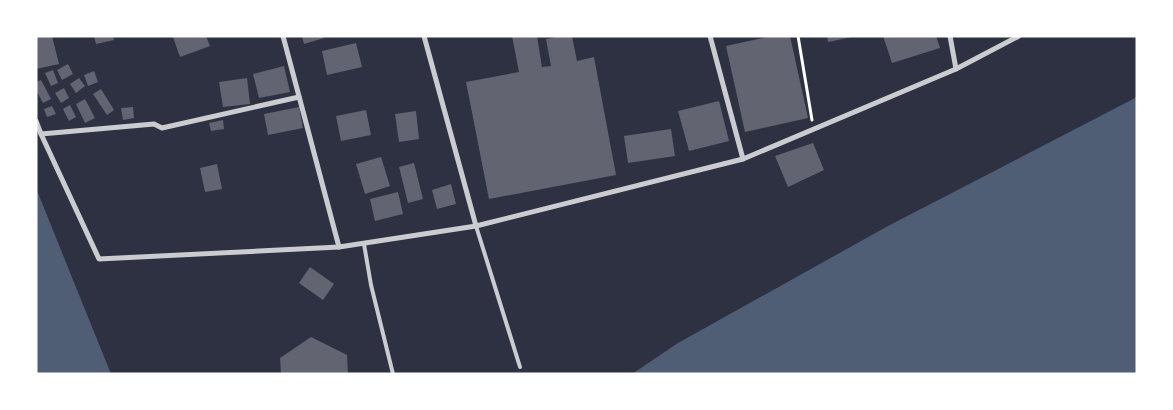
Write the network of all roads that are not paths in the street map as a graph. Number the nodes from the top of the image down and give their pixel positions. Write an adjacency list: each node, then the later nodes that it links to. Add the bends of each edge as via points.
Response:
1 (283, 36): 7 (street)
2 (424, 36): 11 (street)
3 (710, 36): 10 (street)
4 (950, 36): 6 (street)
5 (1019, 36): 6 (street)
6 (956, 69): 10 (street)
7 (299, 97): 9 (street, via 162,128 154,124); 13 (street)
8 (36, 121): 9 (street)
9 (41, 134): 13 (street, via 99,259)
10 (744, 159): 11 (street)
11 (476, 226): 12 (street); 14 (lane)
12 (364, 244): 13 (street); 15 (lane)
13 (339, 247)
14 (520, 367)
15 (392, 374)

